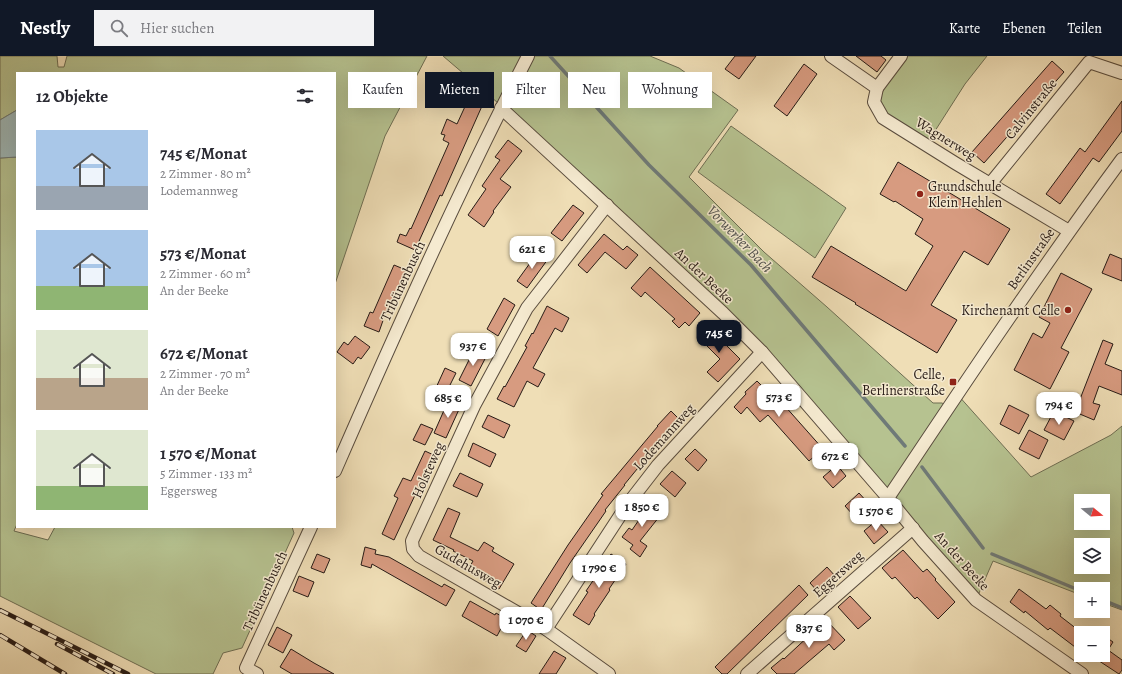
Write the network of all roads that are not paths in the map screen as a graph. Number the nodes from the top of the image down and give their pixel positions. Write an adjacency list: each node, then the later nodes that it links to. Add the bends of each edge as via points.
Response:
1 (528, 56): 4 (street, Tribünenbusch)
2 (831, 56): 6 (street)
3 (901, 56): 6 (street)
4 (520, 72)
5 (1122, 73): 10 (street, Calvinstraße, via 1089,62)
6 (877, 88): 10 (street, Wagnerweg, via 874,102 883,118)
7 (502, 107): 14 (street, Tribünenbusch, via 393,337)
8 (503, 108): 11 (street, An der Beeke)
9 (1122, 159): 12 (street, Berlinstraße)
10 (990, 184): 12 (street, Wagnerweg)
11 (607, 205): 13 (street, An der Beeke); 18 (street, Holsteweg, via 527,308 474,406 412,541)
12 (1069, 231): 15 (street, Berlinstraße)
13 (762, 352): 15 (street, An der Beeke); 19 (street, Lodemannweg, via 658,465 627,505)
14 (336, 469)
15 (888, 498): 17 (street, An der Beeke)
16 (311, 528): 20 (street, Tribünenbusch, via 246,668)
17 (912, 528): 22 (street, Eggersweg); 23 (street, An der Beeke, via 976,600)
18 (414, 549): 19 (street, Gudehusweg, via 420,556)
19 (546, 629): 21 (street, Gudehusweg)
20 (257, 674)
21 (609, 674)
22 (747, 674)
23 (1082, 674)

